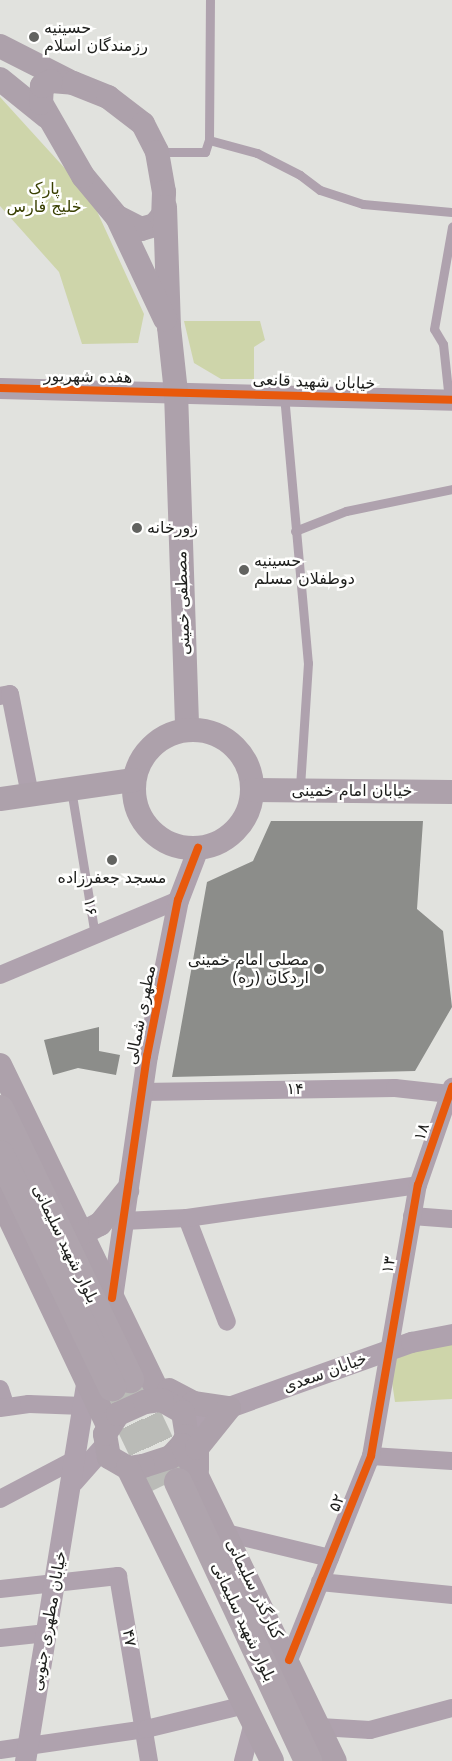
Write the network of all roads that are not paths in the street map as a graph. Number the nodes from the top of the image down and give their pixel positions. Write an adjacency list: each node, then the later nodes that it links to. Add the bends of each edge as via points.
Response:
1 (210, 0): 6 (lane)
2 (0, 46): 4 (main road, مصطفی خمینی)
3 (0, 79): 5 (main road)
4 (73, 82): 5 (main road, via 50,80 42,86 40,97); 7 (main road, مصطفی خمینی, via 128,109 148,131)
5 (46, 118): 10 (main road, via 83,176)
6 (209, 140): 7 (lane, via 205,152); 9 (lane, via 257,153 300,175 320,190 363,204)
7 (157, 152): 8 (main road, مصطفی خمینی)
8 (165, 207): 10 (main road, via 160,221 148,229); 12 (main road, مصطفی خمینی)
9 (452, 212)
10 (117, 217): 12 (main road, مصطفی خمینی)
11 (452, 227): 16 (lane, via 434,329 443,344)
12 (169, 327): 14 (main road, مصطفی خمینی)
13 (0, 388): 14 (street, هفده شهریور)
14 (176, 392): 15 (street, خیابان شهید قانعی); 20 (main road, مصطفی خمینی)
15 (284, 395): 16 (street, خیابان شهید قانعی); 18 (lane)
16 (450, 400)
17 (452, 489): 18 (lane, via 346,510)
18 (295, 532): 24 (lane, via 308,663)
19 (0, 696): 26 (street, via 10,694)
20 (187, 730): 21 (main road, via 168,735 152,746 140,761); 23 (main road, via 207,731 226,739 240,753 249,770)
21 (134, 780): 22 (main road); 28 (main road, via 139,815 150,829 180,846)
22 (71, 788): 26 (main road); 30 (lane, ۱۶)
23 (252, 790): 24 (main road, خیابان امام خمینی); 28 (main road, via 241,822 230,835)
24 (300, 791): 25 (main road, خیابان امام خمینی)
25 (452, 792)
26 (30, 795): 27 (main road)
27 (0, 800)
28 (198, 848): 29 (street, مطهری شمالی)
29 (178, 900): 30 (street, ۱۶); 34 (street, مطهری شمالی)
30 (95, 935): 31 (street)
31 (0, 975)
32 (0, 1065): 44 (main road)
33 (451, 1090): 34 (street, ۱۴); 37 (street, ۱۸)
34 (141, 1092): 38 (street, مطهری شمالی)
35 (0, 1110): 49 (main road, بلوار شهید سلیمانی)
36 (0, 1154): 49 (main road, بلوار شهید سلیمانی)
37 (418, 1185): 40 (street, ۱۳); 41 (street)
38 (127, 1191): 43 (street, مطهری شمالی); 44 (main road, via 100,1224)
39 (0, 1198): 49 (main road)
40 (412, 1216): 42 (street); 48 (street, ۱۳)
41 (187, 1218): 43 (street); 46 (street)
42 (452, 1219)
43 (123, 1221): 45 (street, مطهری شمالی)
44 (82, 1234): 45 (main road)
45 (112, 1298): 49 (main road)
46 (227, 1322)
47 (452, 1334): 48 (street, خیابان سعدی)
48 (387, 1350): 54 (street, خیابان سعدی); 58 (street, ۵۲)
49 (120, 1381): 51 (main road); 52 (street, خیابان مطهری جنوبی); 54 (main road, via 193,1403); 56 (main road)
50 (0, 1388): 53 (street)
51 (162, 1400): 55 (main road, via 183,1412); 56 (main road, via 132,1407)
52 (84, 1406): 53 (street); 59 (street, خیابان مطهری جنوبی)
53 (3, 1407)
54 (229, 1408): 55 (street, خیابان سعدی); 63 (main road, via 197,1448)
55 (187, 1422): 57 (main road)
56 (106, 1436): 61 (main road, via 109,1457); 62 (street)
57 (182, 1446): 61 (main road, via 156,1464); 63 (main road, کنارگذر سلیمانی)
58 (371, 1456): 60 (street); 66 (street, ۵۲)
59 (76, 1459): 62 (street, خیابان مطهری جنوبی); 64 (street)
60 (452, 1461)
61 (128, 1468): 75 (main road)
62 (73, 1481): 67 (street, خیابان مطهری جنوبی)
63 (178, 1482): 65 (main road, کنارگذر سلیمانی); 83 (main road, بلوار شهید سلیمانی); 84 (main road, بلوار شهید سلیمانی)
64 (0, 1499)
65 (226, 1533): 66 (street); 73 (main road, کنارگذر سلیمانی)
66 (330, 1558): 68 (street, ۵۲)
67 (55, 1582): 69 (street); 71 (street, خیابان مطهری جنوبی); 77 (street, ۴۷, via 118,1576)
68 (320, 1582): 70 (street); 73 (street, ۵۲)
69 (0, 1589)
70 (452, 1595)
71 (47, 1633): 72 (street); 79 (street, خیابان مطهری جنوبی)
72 (0, 1638)
73 (289, 1660): 76 (main road, کنارگذر سلیمانی)
74 (452, 1708): 76 (street, via 370,1730)
75 (249, 1714): 77 (street); 81 (street); 82 (main road)
76 (320, 1727): 85 (main road, کنارگذر سلیمانی)
77 (146, 1730): 79 (street); 80 (street, ۴۷)
78 (0, 1750): 79 (street)
79 (26, 1754)
80 (149, 1761)
81 (243, 1761)
82 (272, 1761)
83 (290, 1761)
84 (308, 1761)
85 (335, 1761)

